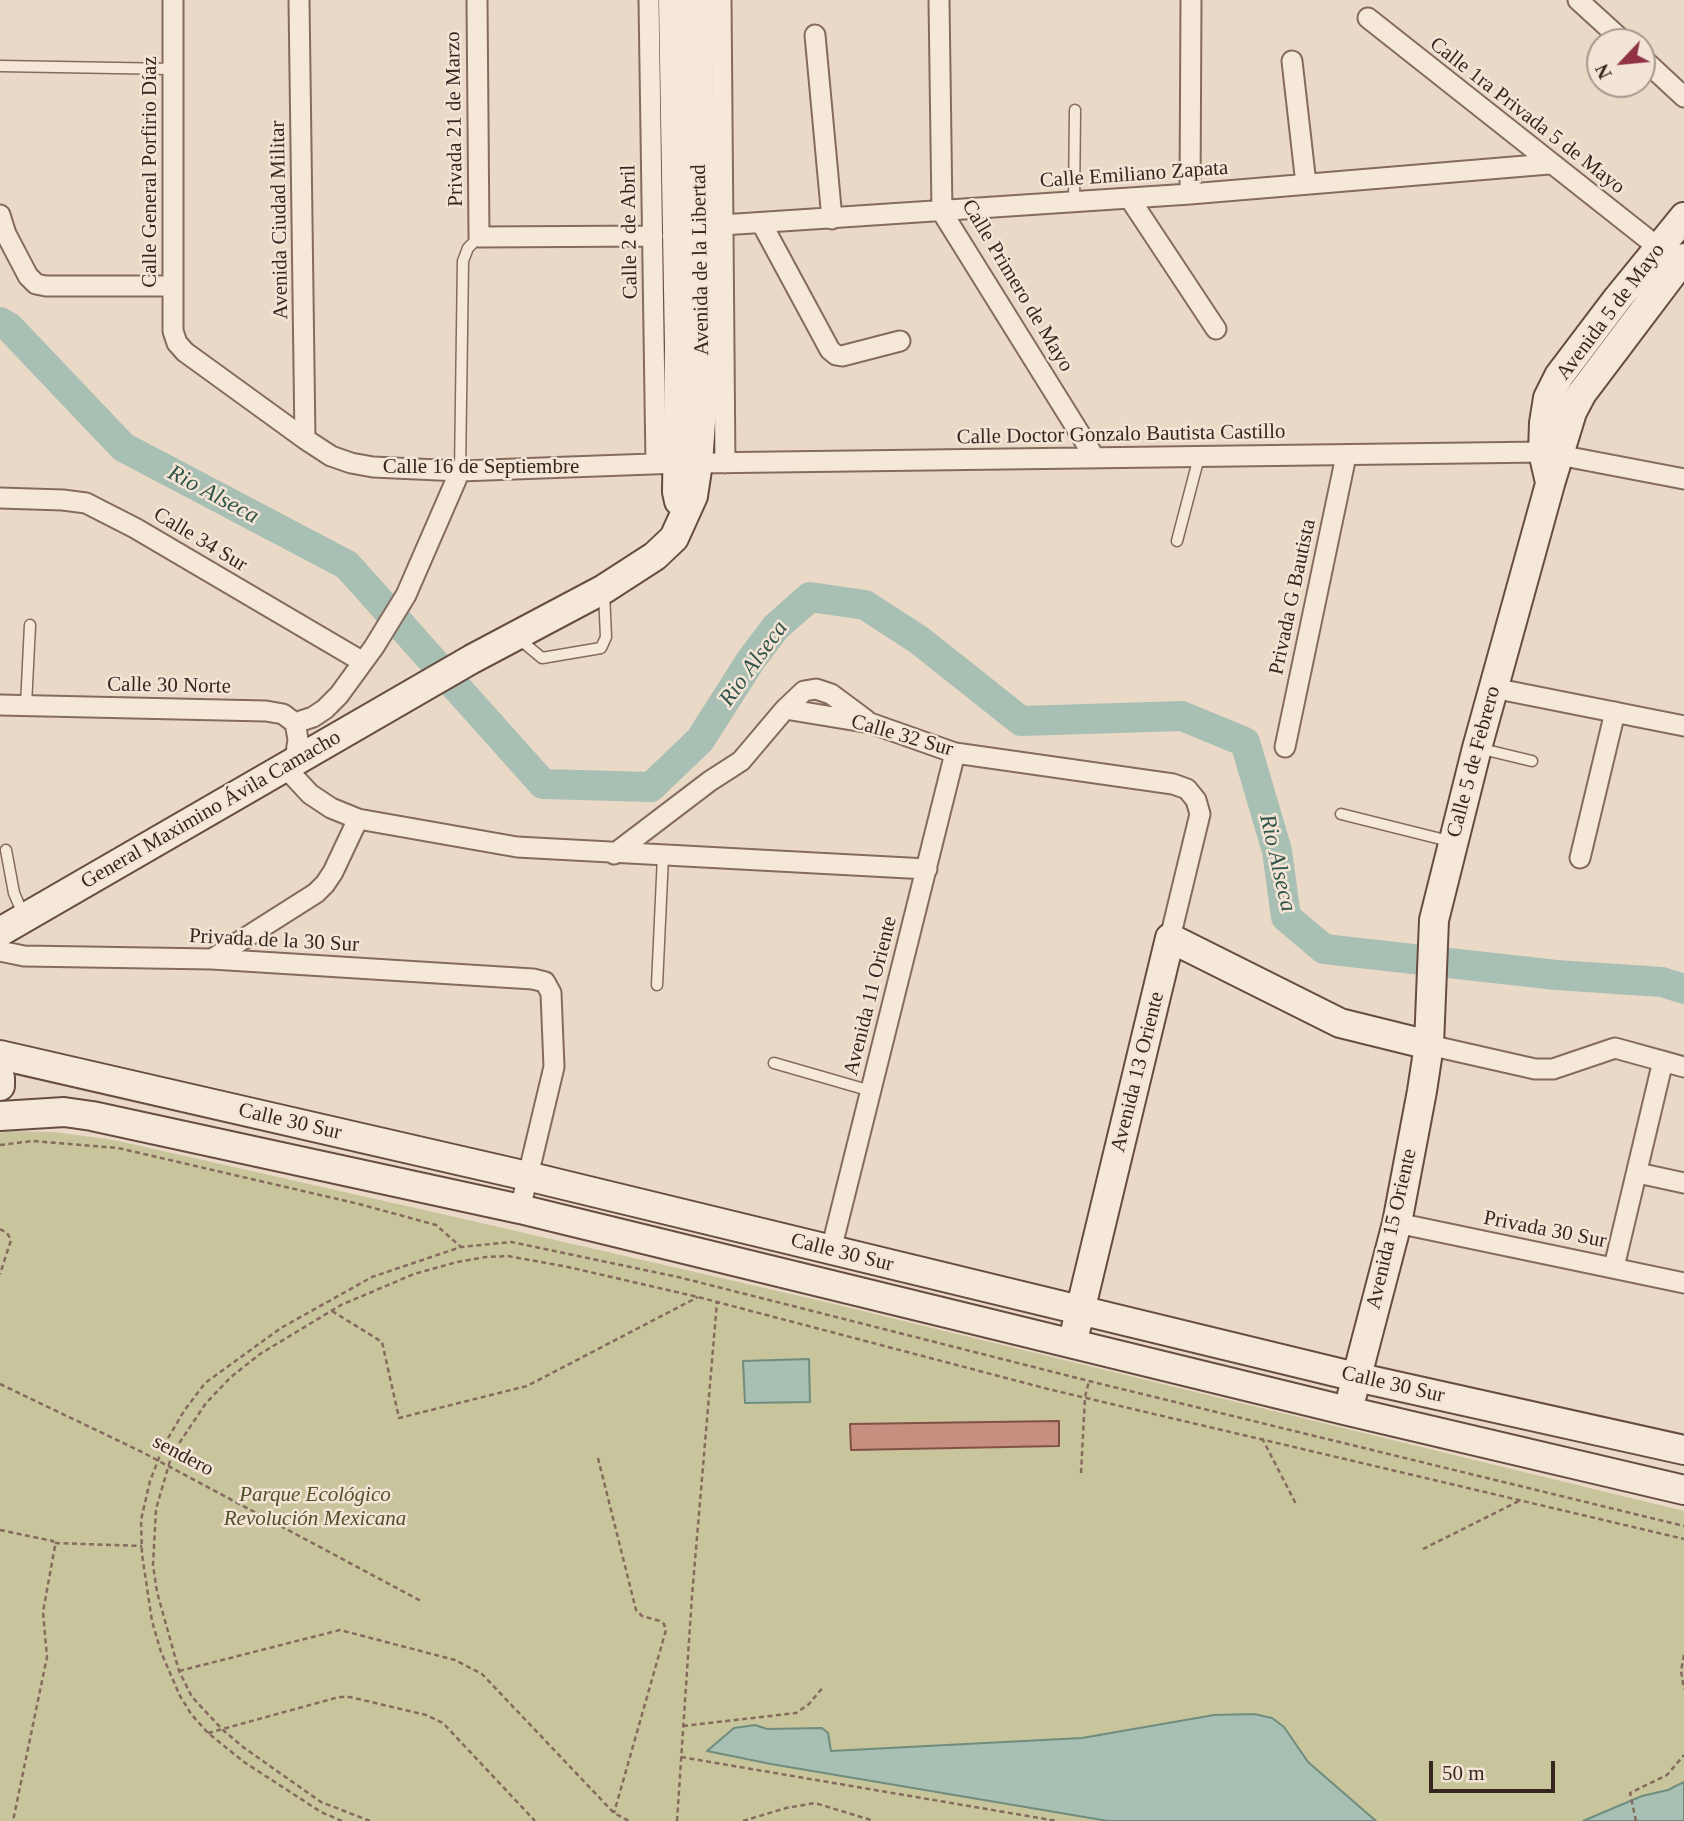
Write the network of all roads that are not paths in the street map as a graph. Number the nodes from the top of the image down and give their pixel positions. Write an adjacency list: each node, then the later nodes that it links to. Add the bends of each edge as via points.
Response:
1 (173, 0): 16 (street, Calle General Porfirio Díaz)
2 (299, 0): 39 (street, Avenida Ciudad Militar)
3 (477, 0): 32 (street, Privada 21 de Marzo)
4 (649, 0): 31 (street, Calle 2 de Abril)
5 (673, 0): 38 (main road, Avenida de la Libertad)
6 (698, 0): 38 (main road, Avenida de la Libertad)
7 (721, 0): 30 (street)
8 (939, 0): 25 (street, Calle Primero de Mayo)
9 (1191, 0): 22 (street)
10 (1578, 0): 12 (street)
11 (1368, 18): 20 (street, Calle 1ra Privada 5 de Mayo)
12 (1609, 28)
13 (815, 35): 28 (street)
14 (1292, 61): 21 (street)
15 (0, 66): 16 (lane)
16 (174, 69): 34 (street, Calle General Porfirio Díaz)
17 (1656, 71): 18 (street)
18 (1684, 97)
19 (1075, 110): 24 (lane)
20 (1549, 164): 21 (street, Calle Emiliano Zapata); 33 (street, Calle 1ra Privada 5 de Mayo)
21 (1306, 184): 22 (street, Calle Emiliano Zapata)
22 (1190, 194): 23 (street, Calle Emiliano Zapata)
23 (1130, 199): 24 (street, Calle Emiliano Zapata); 35 (street)
24 (1074, 202): 25 (street, Calle Emiliano Zapata)
25 (942, 212): 28 (street, Calle Emiliano Zapata); 43 (street, Calle Primero de Mayo)
26 (0, 215): 34 (street, via 36,284)
27 (1684, 217): 33 (main road, Avenida 5 de Mayo)
28 (832, 219): 29 (street, Calle Emiliano Zapata)
29 (762, 224): 30 (street, Calle Emiliano Zapata); 36 (street, via 835,355)
30 (722, 225): 44 (street)
31 (653, 236): 32 (street); 44 (street, Calle 2 de Abril)
32 (479, 237): 45 (lane, via 463,261)
33 (1671, 253): 40 (main road, Avenida 5 de Mayo, via 1583,393)
34 (173, 286): 37 (street, Calle General Porfirio Díaz)
35 (1216, 330)
36 (900, 341)
37 (177, 343): 39 (street, Calle 16 de Septiembre)
38 (691, 346): 44 (main road, Avenida de la Libertad)
39 (305, 439): 45 (street, Calle 16 de Septiembre, via 351,463)
40 (1552, 454): 41 (street, Calle Doctor Gonzalo Bautista Castillo); 46 (street, Calle Doctor Gonzalo Bautista Castillo); 54 (main road, Calle 5 de Febrero, via 1550,484)
41 (1346, 456): 42 (street, Calle Doctor Gonzalo Bautista Castillo); 62 (street, Privada G Bautista)
42 (1199, 457): 43 (street, Calle Doctor Gonzalo Bautista Castillo); 48 (lane)
43 (1095, 458): 44 (street, Calle Doctor Gonzalo Bautista Castillo)
44 (690, 463): 45 (street, Calle 16 de Septiembre); 49 (main road, Avenida de la Libertad, via 677,492 683,518 674,538)
45 (460, 471): 52 (street, via 406,595)
46 (1684, 479)
47 (0, 498): 52 (street, Calle 34 Sur, via 86,503)
48 (1177, 541)
49 (604, 589): 51 (main road, Avenida de la Libertad); 51 (lane, via 606,637 601,648 542,658)
50 (30, 625): 57 (lane)
51 (516, 636): 53 (main road, Avenida de la Libertad)
52 (368, 655): 55 (street)
53 (421, 688): 61 (main road, General Maximino Ávila Camacho)
54 (1493, 688): 58 (street); 63 (main road, Calle 5 de Febrero)
55 (339, 695): 59 (street, via 319,713); 61 (street, via 341,713)
56 (0, 705): 57 (street, Calle 30 Norte)
57 (26, 705): 59 (street, Calle 30 Norte, via 266,711 283,714)
58 (1615, 712): 60 (street); 74 (street)
59 (295, 723): 66 (street, via 298,739)
60 (1684, 726)
61 (354, 727): 66 (main road, General Maximino Ávila Camacho)
62 (1285, 747)
63 (1477, 748): 65 (lane); 70 (main road, Calle 5 de Febrero)
64 (955, 753): 67 (street, Calle 32 Sur, via 1173,784 1187,789); 72 (street, Calle 32 Sur, via 870,723 785,709 741,761); 75 (street, Avenida 11 Oriente)
65 (1532, 761)
66 (290, 764): 69 (street, via 321,801); 76 (main road, General Maximino Ávila Camacho)
67 (1196, 800): 78 (street, Avenida 13 Oriente, via 1199,814)
68 (1341, 814): 70 (lane)
69 (358, 819): 72 (street, via 517,847); 80 (street, via 326,884)
70 (1454, 842): 82 (main road, Calle 5 de Febrero, via 1434,920)
71 (6, 850): 76 (lane)
72 (614, 854): 73 (street)
73 (663, 856): 75 (street); 81 (lane)
74 (1580, 858)
75 (927, 869): 89 (street, Avenida 11 Oriente)
76 (24, 918): 77 (main road, General Maximino Ávila Camacho)
77 (0, 932)
78 (1170, 938): 82 (main road, via 1313,1012); 99 (main road, Avenida 13 Oriente)
79 (0, 951): 80 (street, Privada de la 30 Sur, via 24,956)
80 (212, 959): 92 (street, Privada de la 30 Sur, via 545,982 551,993 554,1067)
81 (657, 985)
82 (1429, 1045): 84 (street, via 1535,1069 1553,1069 1615,1048); 95 (main road, Avenida 15 Oriente)
83 (0, 1055): 92 (main road, Calle 30 Sur)
84 (1663, 1060): 86 (street); 91 (street)
85 (774, 1063): 89 (lane)
86 (1684, 1067)
87 (0, 1078): 88 (main road)
88 (0, 1086)
89 (871, 1091): 96 (street, Avenida 11 Oriente)
90 (0, 1115): 94 (main road, Calle 30 Sur, via 64,1112 92,1116)
91 (1638, 1173): 93 (street); 97 (street)
92 (527, 1176): 94 (street); 96 (main road, Calle 30 Sur)
93 (1684, 1183)
94 (520, 1209): 100 (main road, Calle 30 Sur)
95 (1398, 1223): 97 (street, Privada 30 Sur); 101 (main road, Avenida 15 Oriente)
96 (831, 1250): 99 (main road, Calle 30 Sur)
97 (1614, 1267): 98 (street, Privada 30 Sur)
98 (1684, 1283)
99 (1079, 1310): 100 (main road, Avenida 13 Oriente); 101 (main road, Calle 30 Sur)
100 (1073, 1344): 102 (main road, Calle 30 Sur)
101 (1356, 1377): 102 (main road, Avenida 15 Oriente); 103 (main road, Calle 30 Sur)
102 (1348, 1411): 104 (main road, Calle 30 Sur)
103 (1684, 1450)
104 (1684, 1490)

